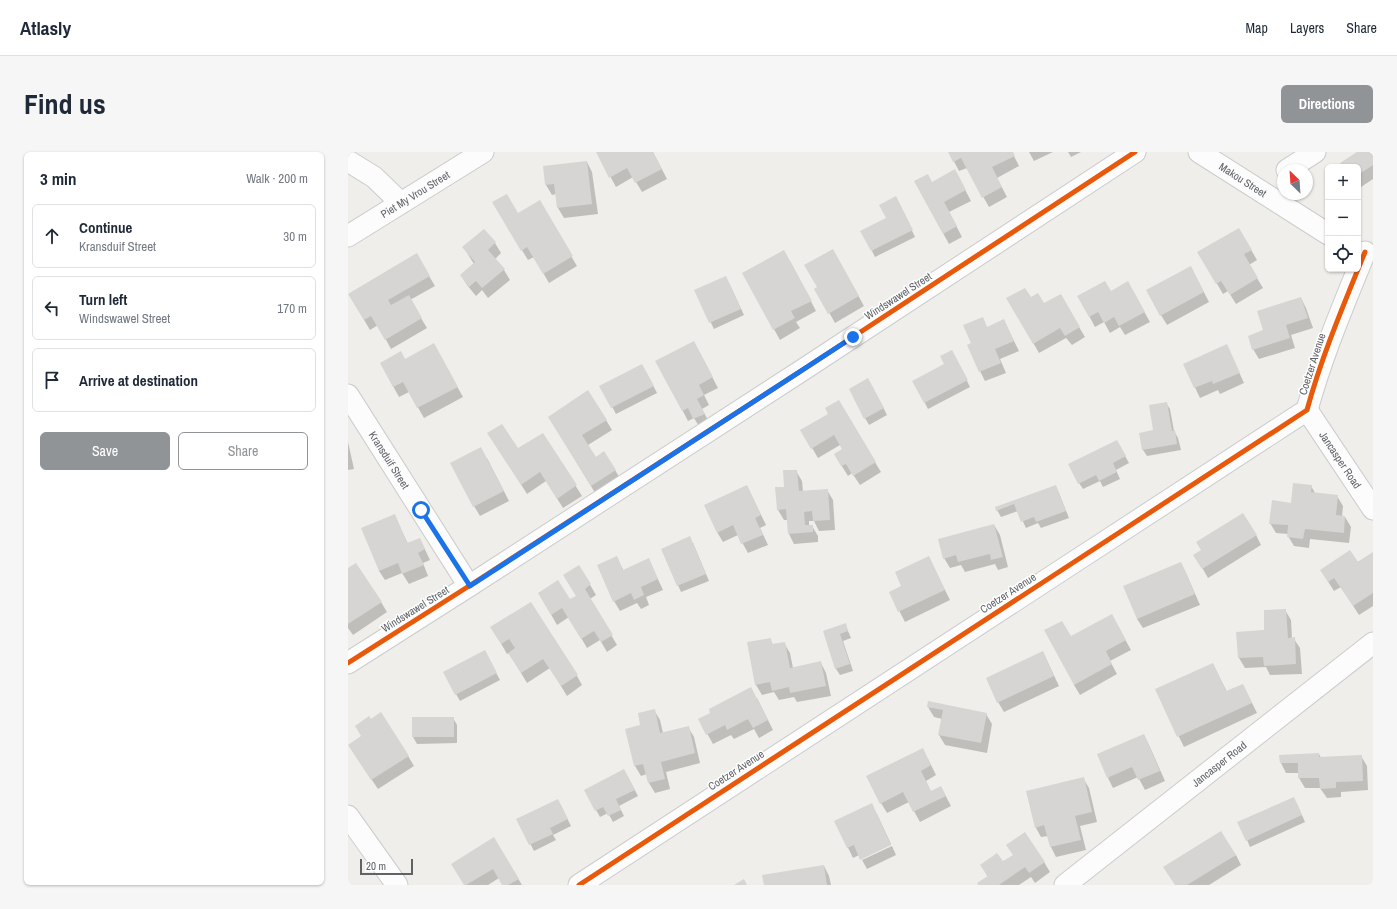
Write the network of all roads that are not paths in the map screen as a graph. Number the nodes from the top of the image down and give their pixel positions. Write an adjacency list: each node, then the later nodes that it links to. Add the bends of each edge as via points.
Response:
1 (483, 152): 9 (street, Piet My Vrou Street)
2 (1135, 152): 16 (street, Windswawel Street)
3 (1198, 152): 8 (street, Makou Street)
4 (1315, 152): 6 (street)
5 (348, 161): 9 (street, via 374,177)
6 (1296, 164)
7 (1277, 176): 8 (street)
8 (1257, 189): 10 (street, Makou Street)
9 (401, 203): 11 (street, Piet My Vrou Street)
10 (1325, 232)
11 (348, 236)
12 (1365, 252): 14 (street, Coetzer Avenue, via 1328,344)
13 (348, 395): 16 (street, Kransduif Street)
14 (1307, 410): 15 (street, Jancasper Road); 21 (street, Coetzer Avenue)
15 (1373, 509)
16 (470, 586): 18 (street, Windswawel Street)
17 (1373, 643): 22 (street, Jancasper Road)
18 (348, 663)
19 (348, 816): 20 (street)
20 (397, 885)
21 (579, 885)
22 (1065, 885)

